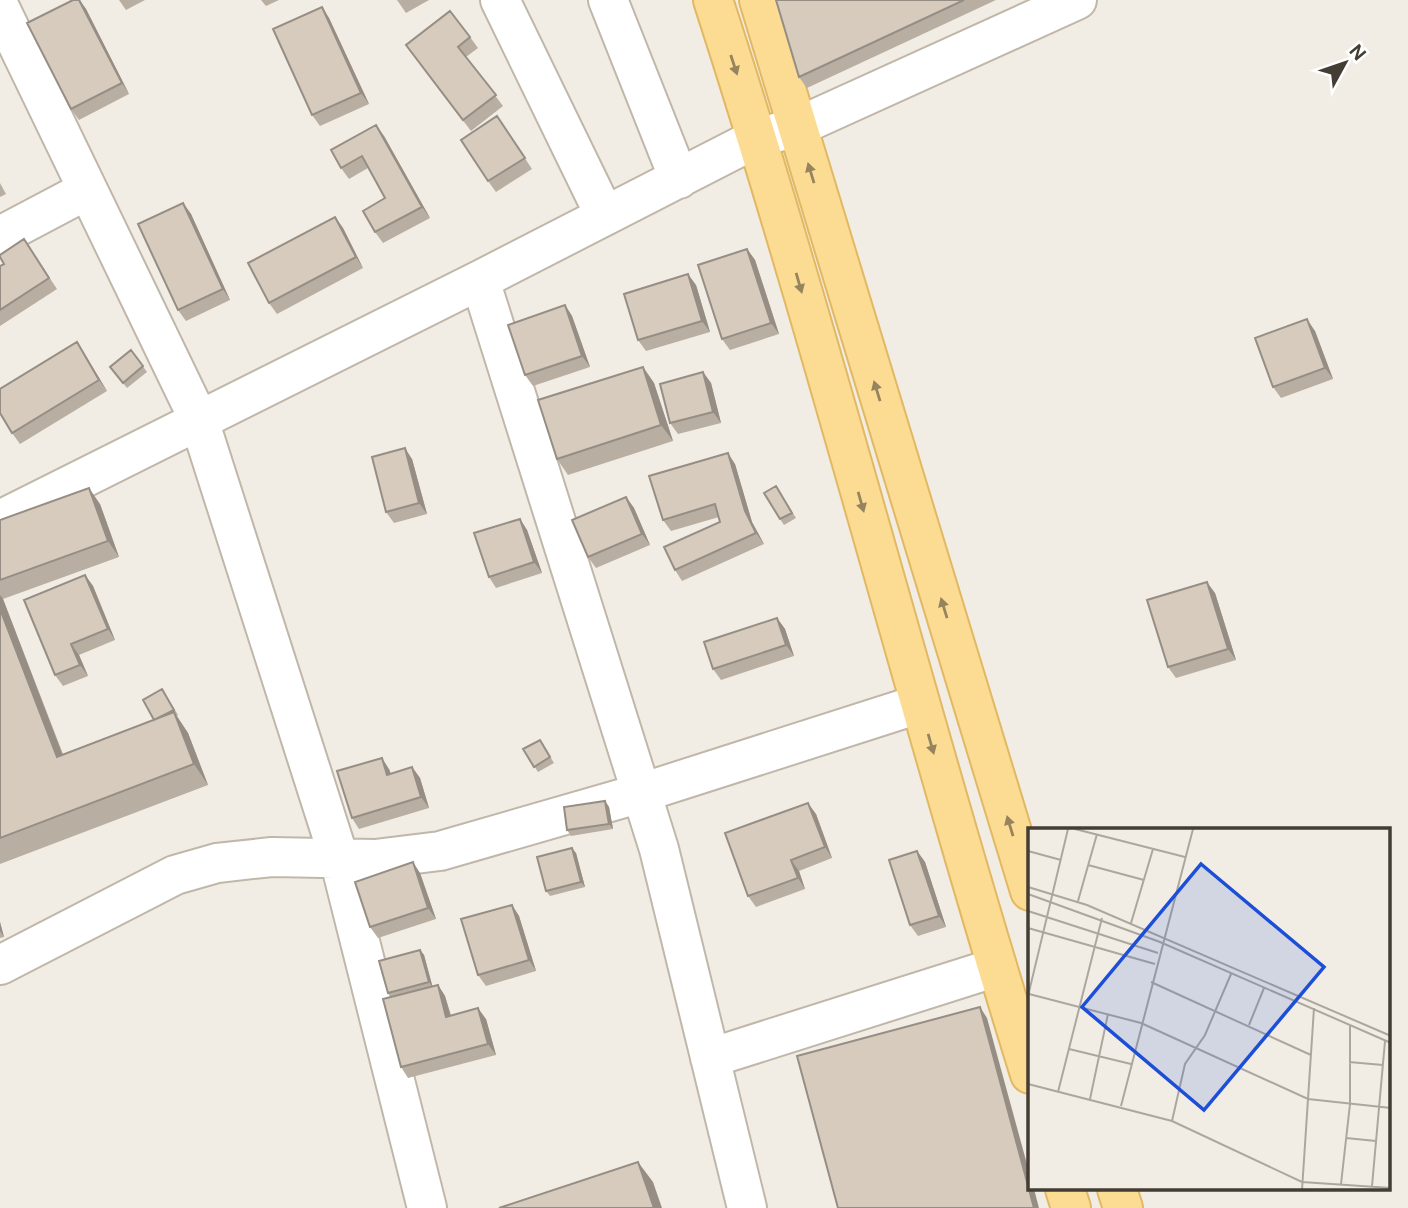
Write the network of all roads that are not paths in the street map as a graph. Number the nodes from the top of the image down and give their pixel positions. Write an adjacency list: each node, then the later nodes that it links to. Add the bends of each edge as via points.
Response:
1 (500, 0): 11 (street)
2 (608, 0): 9 (street)
3 (713, 0): 8 (main road, one-way to 8)
4 (759, 0): 7 (main road)
5 (1077, 0): 7 (street)
6 (0, 8): 10 (street)
7 (797, 127): 8 (street); 19 (main road, one-way to 7)
8 (757, 138): 9 (street); 16 (main road, one-way to 16)
9 (679, 179): 11 (street)
10 (87, 190): 12 (street); 14 (street)
11 (605, 216): 13 (street)
12 (0, 236)
13 (480, 280): 14 (street); 17 (street)
14 (199, 420): 15 (street); 18 (street)
15 (0, 520)
16 (919, 704): 17 (street); 21 (main road, one-way to 21)
17 (641, 793): 18 (street, via 440,851); 22 (street)
18 (339, 858): 20 (street, via 272,857 217,863 176,875); 26 (street)
19 (1028, 884)
20 (0, 965)
21 (997, 967): 22 (street); 23 (main road)
22 (710, 1058): 27 (street)
23 (1028, 1068)
24 (1065, 1190): 28 (main road)
25 (1117, 1190): 29 (main road)
26 (427, 1208)
27 (747, 1208)
28 (1072, 1208)
29 (1123, 1208)

